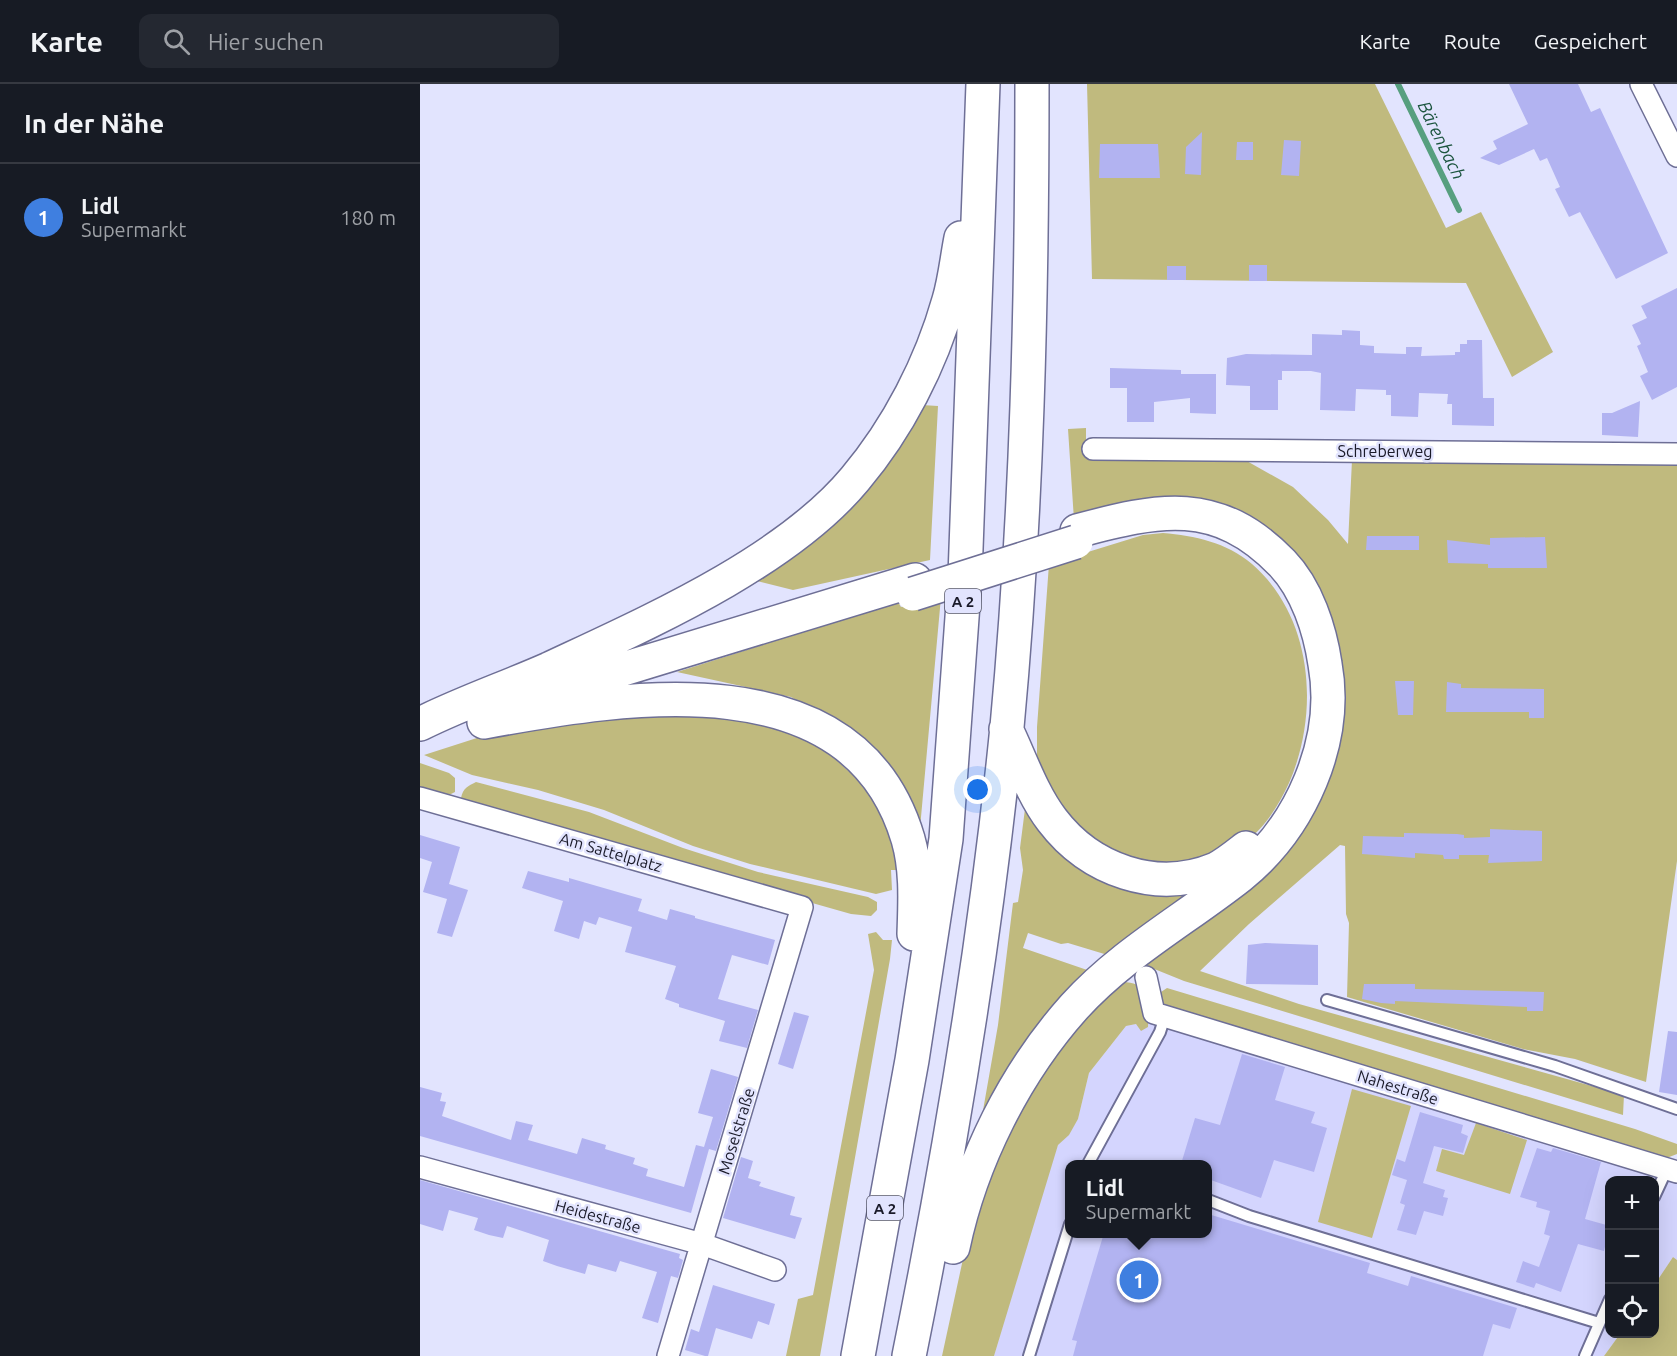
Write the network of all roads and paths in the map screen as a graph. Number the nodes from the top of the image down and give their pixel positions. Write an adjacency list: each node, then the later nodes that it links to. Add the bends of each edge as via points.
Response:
1 (983, 84): 4 (highway, A 2)
2 (1032, 84): 11 (highway, via 1024,484)
3 (1641, 84): 5 (street)
4 (981, 139): 12 (highway, via 950,299 933,348 887,438 854,481 806,526 750,567); 18 (highway, A 2, via 965,576 946,839)
5 (1677, 156)
6 (1093, 449): 7 (street, Schreberweg)
7 (1677, 454)
8 (1076, 536): 9 (highway); 11 (highway, via 1154,524 1191,528 1227,539 1264,564 1291,600 1313,658 1317,714 1309,749 1292,791 1268,827 1246,848 1217,869 1178,879 1152,879 1127,874 1093,859 1070,841 1050,818); 15 (highway, via 1136,515 1169,512 1212,517 1244,531 1289,570 1304,596 1321,638 1328,678 1326,732 1315,772 1289,821 1242,875)
9 (914, 587): 10 (highway); 12 (highway, via 468,717)
10 (484, 722): 12 (highway); 18 (highway, via 597,704 718,701 753,705 795,717 850,747 884,786 908,842 915,890)
11 (1006, 729): 32 (highway, via 982,932 949,1148)
12 (420, 735)
13 (420, 798): 14 (street, Am Sattelplatz)
14 (802, 907): 26 (street, Moselstraße)
15 (1125, 971): 17 (street, via 1154,1013); 32 (highway, via 1073,1008 1017,1083 962,1204 943,1292)
16 (1327, 1000): 19 (lane, via 1555,1066)
17 (1165, 1016): 20 (lane); 22 (street, Nahestraße)
18 (912, 1060): 31 (highway, A 2)
19 (1677, 1108)
20 (1091, 1160)
21 (420, 1167): 26 (street, Heidestraße)
22 (1672, 1170): 23 (lane)
23 (1659, 1190)
24 (1212, 1201): 29 (lane)
25 (1066, 1238): 33 (lane)
26 (702, 1244): 27 (street, Heidestraße); 30 (street, Moselstraße)
27 (775, 1270)
28 (1605, 1310): 29 (lane)
29 (1599, 1323): 34 (lane)
30 (668, 1356)
31 (858, 1356)
32 (910, 1356)
33 (1029, 1356)
34 (1585, 1356)

